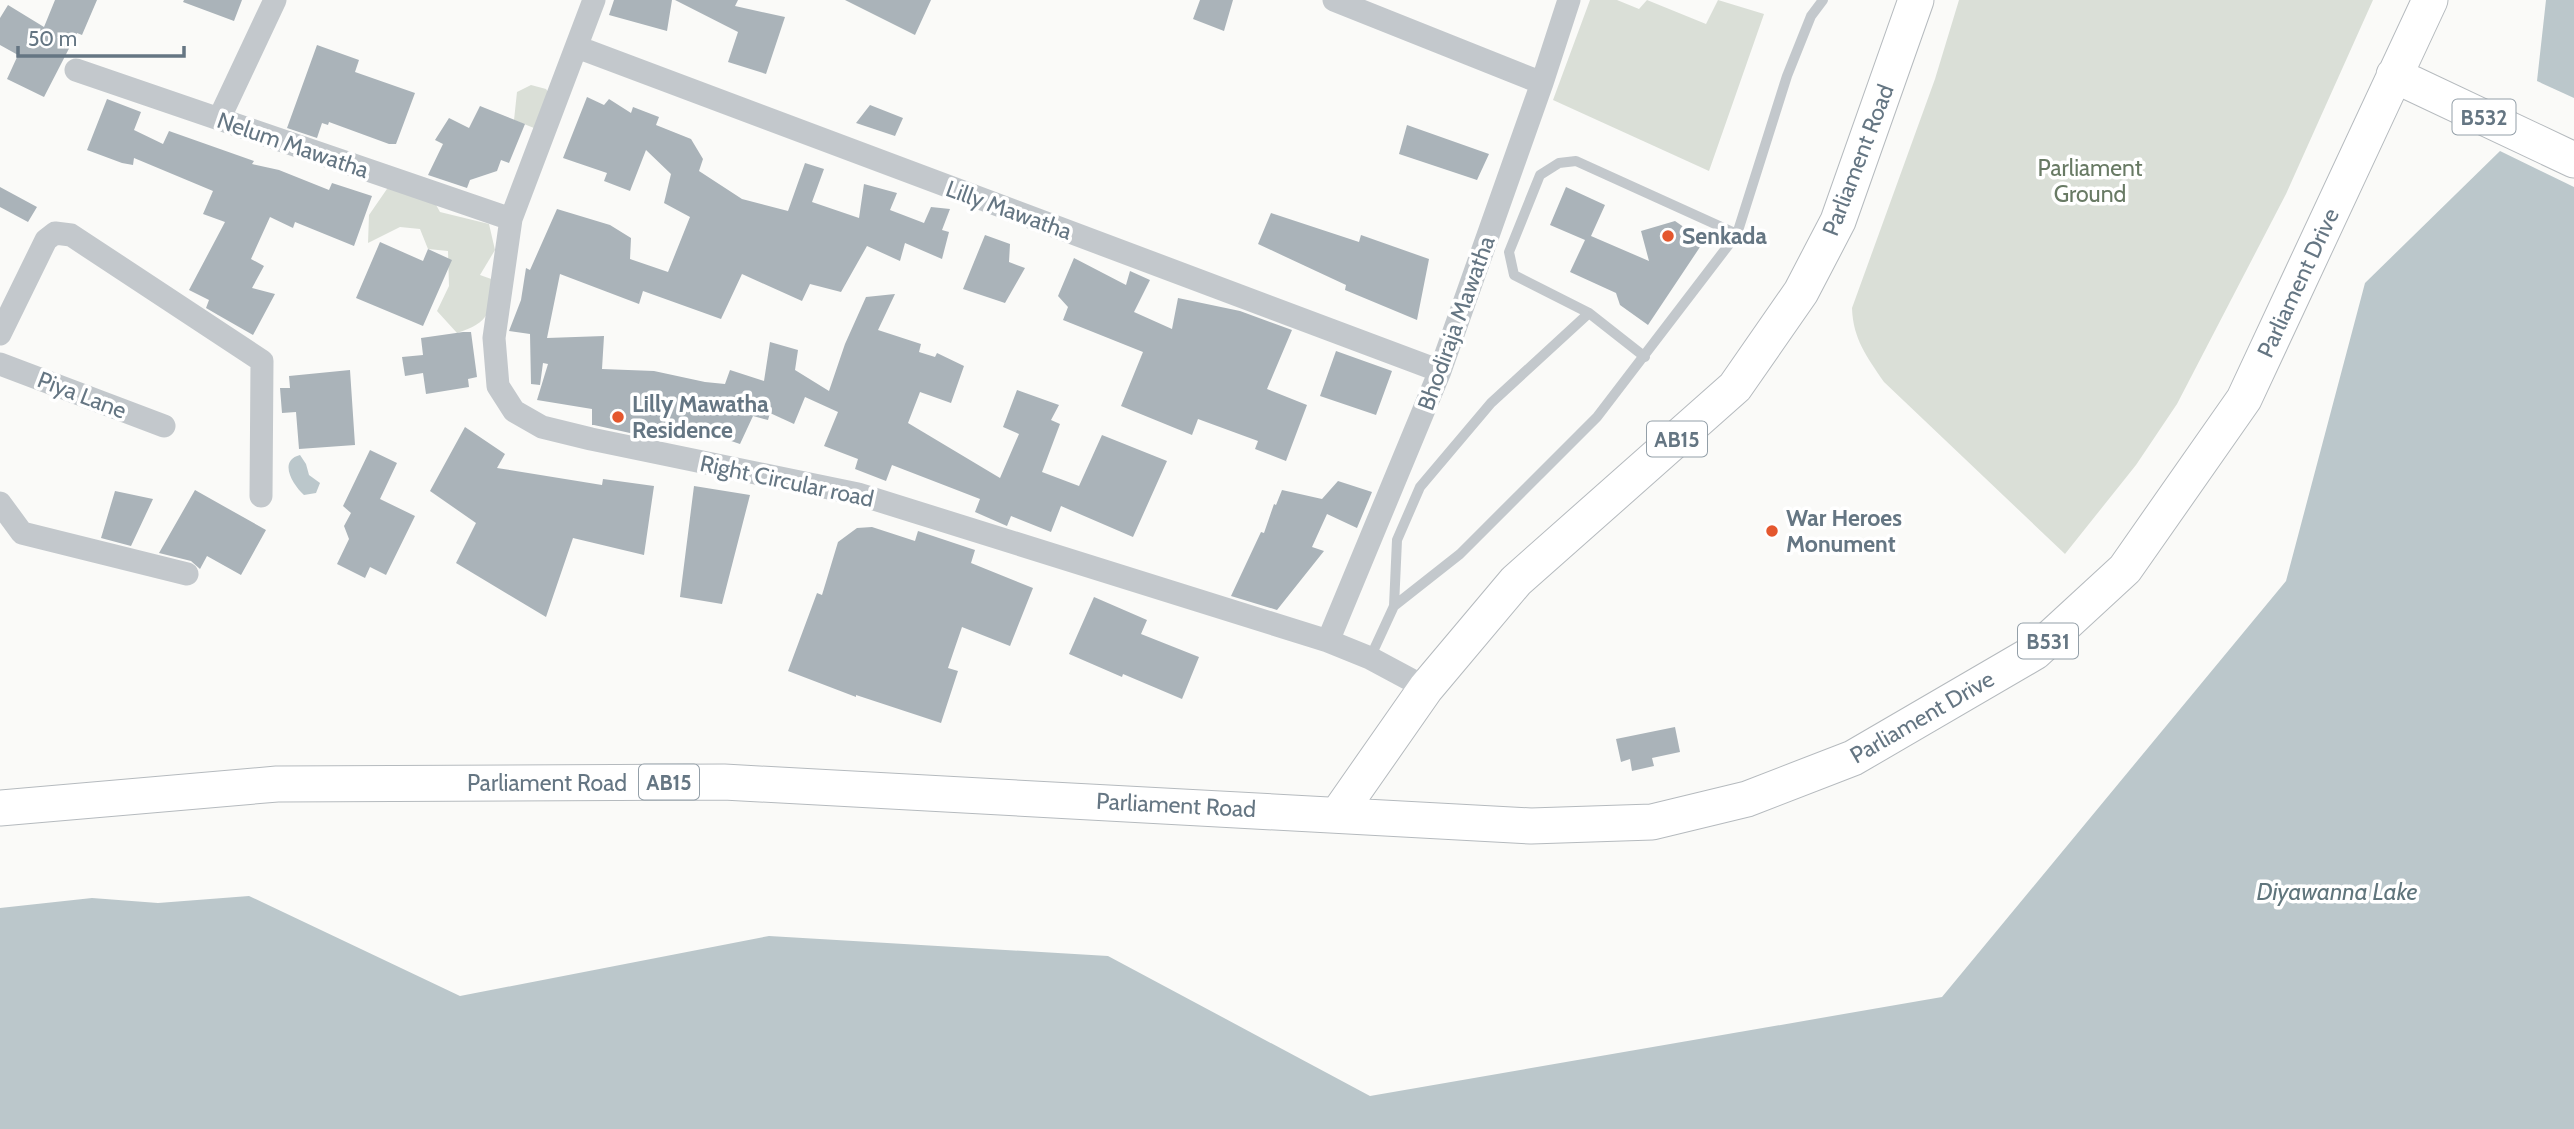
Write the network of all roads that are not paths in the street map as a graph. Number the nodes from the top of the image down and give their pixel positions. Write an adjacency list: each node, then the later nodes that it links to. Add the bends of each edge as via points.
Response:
1 (275, 0): 12 (street)
2 (594, 0): 8 (street, Right Circular road)
3 (1334, 0): 11 (street)
4 (1569, 0): 11 (street, Bhodiraja Mawatha)
5 (1823, 0): 16 (lane, via 1811,16 1787,76)
6 (1916, 0): 29 (main road, Parliament Road / AB15, via 1838,221 1801,292 1735,387 1516,580)
7 (2430, 0): 9 (main road, Parliament Drive / B531)
8 (577, 47): 15 (street, Right Circular road); 21 (street, Lilly Mawatha)
9 (2399, 65): 13 (main road, B532); 14 (main road, B532); 31 (main road, Parliament Drive / B531, via 2244,399 2125,569 2035,652 1853,758 1747,799 1652,822 1531,826)
10 (76, 70): 12 (street, Nelum Mawatha)
11 (1542, 83): 21 (street, Bhodiraja Mawatha)
12 (219, 119): 15 (street, Nelum Mawatha)
13 (2574, 135)
14 (2574, 160)
15 (511, 219): 27 (street, Right Circular road, via 494,338 498,386 514,411 542,427 858,494)
16 (1737, 234): 17 (lane, via 1576,161 1559,163 1540,175 1509,252 1514,275); 19 (lane)
17 (1589, 313): 19 (lane); 26 (lane, via 1490,403 1420,486 1397,540)
18 (0, 334): 23 (street, via 46,240 55,233 71,236 262,361)
19 (1645, 357): 26 (lane, via 1597,417 1460,554)
20 (0, 364): 22 (street, Piya Lane)
21 (1440, 371): 27 (street, Bhodiraja Mawatha)
22 (164, 426)
23 (261, 496)
24 (0, 503): 25 (street, via 22,533)
25 (187, 574)
26 (1394, 606): 28 (lane)
27 (1328, 641): 28 (street, Right Circular road)
28 (1370, 658): 29 (street, Right Circular road)
29 (1426, 688): 31 (main road, Parliament Road / AB15)
30 (0, 808): 31 (main road, Parliament Road / AB15, via 276,784 723,782)
31 (1338, 814)

